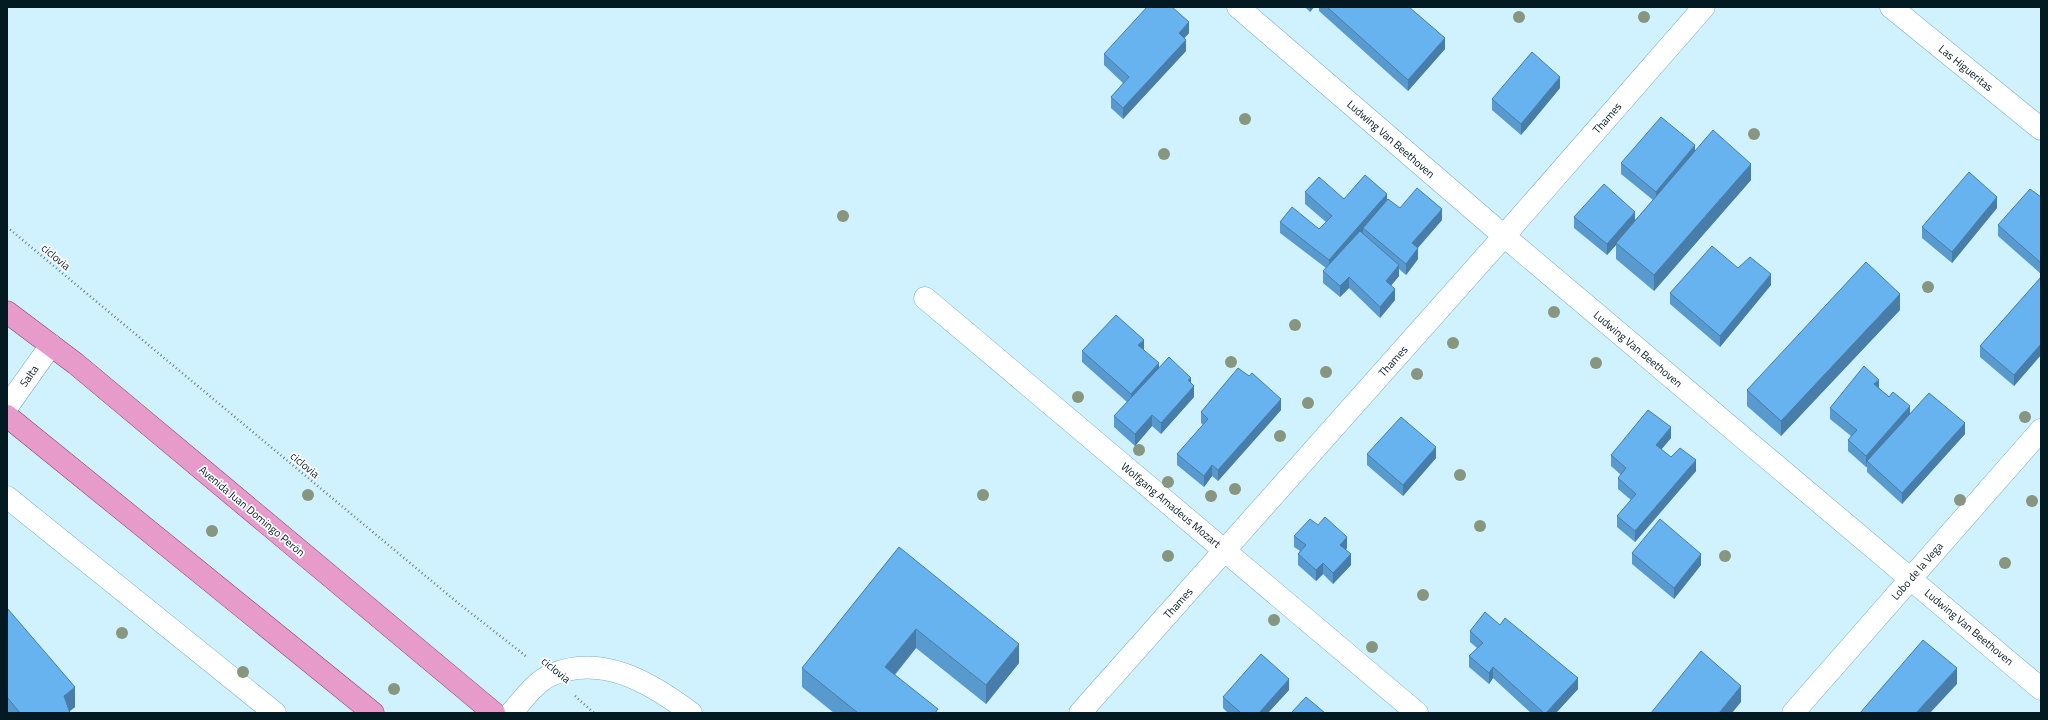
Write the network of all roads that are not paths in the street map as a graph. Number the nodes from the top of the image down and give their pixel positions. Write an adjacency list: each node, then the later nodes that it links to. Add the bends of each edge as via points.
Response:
1 (1238, 7): 5 (street, Ludwing Van Beethoven)
2 (1704, 7): 5 (street, Thames)
3 (1891, 7): 4 (street, Las Higueritas)
4 (2041, 129)
5 (1504, 236): 13 (street, Thames); 14 (street, Ludwing Van Beethoven)
6 (925, 298): 13 (street, Wolfgang Amadeus Mozart)
7 (7, 312): 8 (main road, Avenida Juan Domingo Perón)
8 (51, 345): 9 (street, Salta); 18 (main road, Avenida Juan Domingo Perón)
9 (7, 407)
10 (7, 416): 17 (main road)
11 (2041, 430): 14 (street, Lobo de la Vega)
12 (7, 497): 16 (street)
13 (1224, 550): 21 (street, Thames); 22 (street, Wolfgang Amadeus Mozart)
14 (1911, 578): 15 (street, Ludwing Van Beethoven); 23 (street, Lobo de la Vega)
15 (2041, 689)
16 (275, 713)
17 (373, 713)
18 (494, 713)
19 (511, 713): 20 (street, via 533,688 550,676 582,667 616,671 644,682)
20 (691, 713)
21 (1080, 713)
22 (1417, 713)
23 (1793, 713)

